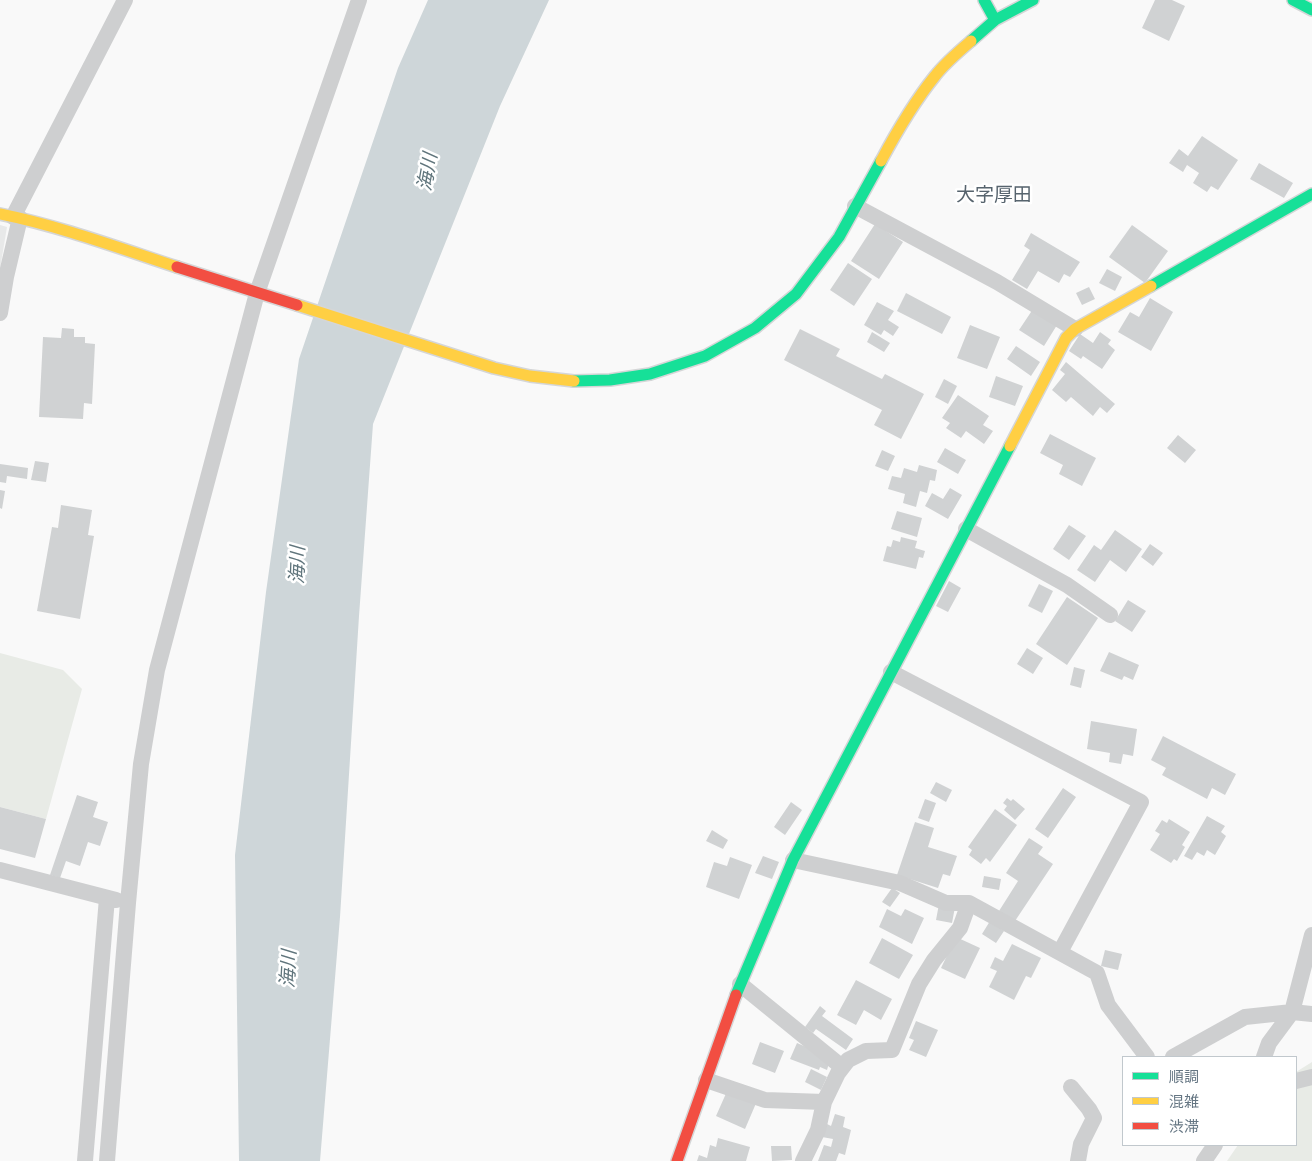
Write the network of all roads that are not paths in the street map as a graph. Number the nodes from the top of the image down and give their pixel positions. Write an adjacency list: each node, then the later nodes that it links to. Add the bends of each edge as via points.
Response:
1 (125, 0): 10 (street)
2 (359, 0): 11 (street)
3 (984, 0): 7 (street)
4 (1033, 0): 7 (street)
5 (1293, 0): 6 (street)
6 (1312, 10)
7 (994, 20): 9 (street, via 935,76 900,125)
8 (1312, 194): 13 (street)
9 (855, 206): 11 (street, via 839,237 796,294 755,328 705,356 650,374 610,380 568,381 494,368); 13 (street, via 997,282)
10 (11, 216): 11 (street); 12 (street)
11 (258, 293): 20 (street, via 157,670 141,764)
12 (0, 313)
13 (1076, 329): 14 (street, via 1066,338)
14 (966, 529): 15 (street, via 1067,585); 16 (street)
15 (1110, 615)
16 (891, 672): 17 (street); 23 (street, via 1141,802)
17 (793, 860): 21 (street, via 900,883 946,902); 24 (street)
18 (0, 870): 19 (street)
19 (107, 898): 20 (street); 37 (street)
20 (128, 903): 38 (street)
21 (969, 903): 23 (street); 30 (street, via 960,928 919,984 892,1050 866,1051)
22 (1312, 935): 25 (street)
23 (1060, 952): 27 (street, via 1097,973 1108,1005)
24 (740, 984): 30 (street); 32 (street)
25 (1292, 1012): 26 (street); 28 (street, via 1245,1016); 29 (street, via 1269,1043)
26 (1312, 1014)
27 (1146, 1056)
28 (1175, 1056)
29 (1264, 1056)
30 (842, 1067): 35 (street)
31 (1312, 1078): 33 (street)
32 (706, 1080): 35 (street, via 765,1100); 39 (street)
33 (1297, 1081)
34 (1071, 1087): 41 (street, via 1094,1118 1081,1144)
35 (824, 1102): 40 (street, via 818,1130)
36 (1214, 1146): 42 (street)
37 (85, 1161)
38 (107, 1161)
39 (677, 1161)
40 (803, 1161)
41 (1078, 1161)
42 (1204, 1161)

